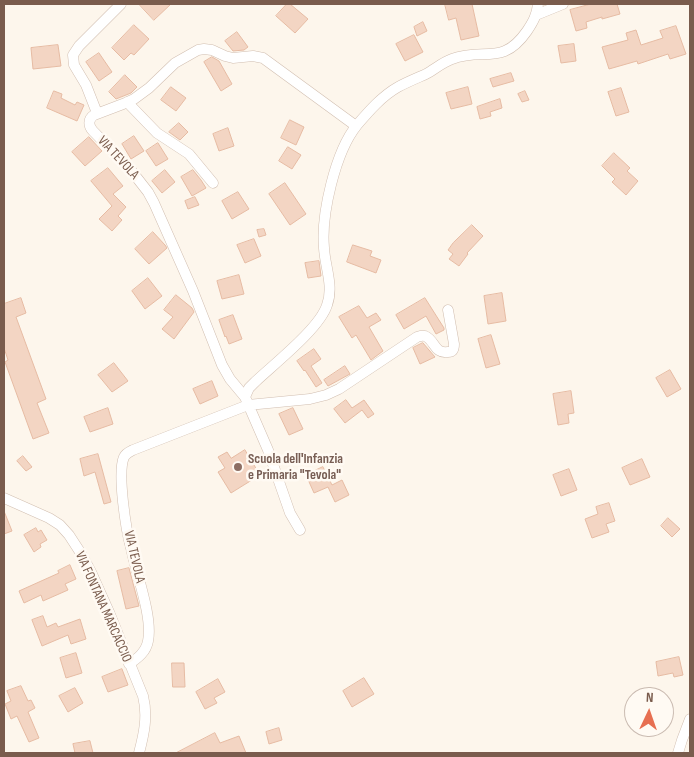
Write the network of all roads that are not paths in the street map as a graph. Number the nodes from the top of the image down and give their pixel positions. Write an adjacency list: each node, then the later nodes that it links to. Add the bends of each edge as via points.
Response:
1 (121, 4): 6 (street, via 73,55 74,65)
2 (538, 4): 4 (street)
3 (563, 4): 4 (street)
4 (536, 15): 7 (street, via 512,48 496,54 463,56 446,61 392,91)
5 (127, 102): 6 (street); 7 (street, via 149,88 175,63 198,50 207,49 231,58 263,58); 8 (street, via 157,133 189,154)
6 (97, 113): 10 (street, VIA TEVOLA, via 90,119 91,129 148,192 222,366)
7 (356, 126): 10 (street, via 336,168 324,222 324,249 330,286 327,306 302,339 249,388)
8 (214, 183)
9 (448, 310): 10 (street, VIA TEVOLA, via 454,344 452,351 439,350 428,337 419,336 330,393 310,399)
10 (246, 401): 12 (street, VIA TEVOLA, via 268,450 290,513); 13 (street, VIA TEVOLA, via 125,456 122,482 127,530 149,631 146,649)
11 (4, 498): 13 (street, VIA FONTANA MARCACCIO, via 48,518 66,532 91,572)
12 (300, 530)
13 (129, 664): 15 (street, VIA FONTANA MARCACCIO, via 145,708 145,727)
14 (690, 719): 16 (street)
15 (139, 753)
16 (678, 753)

